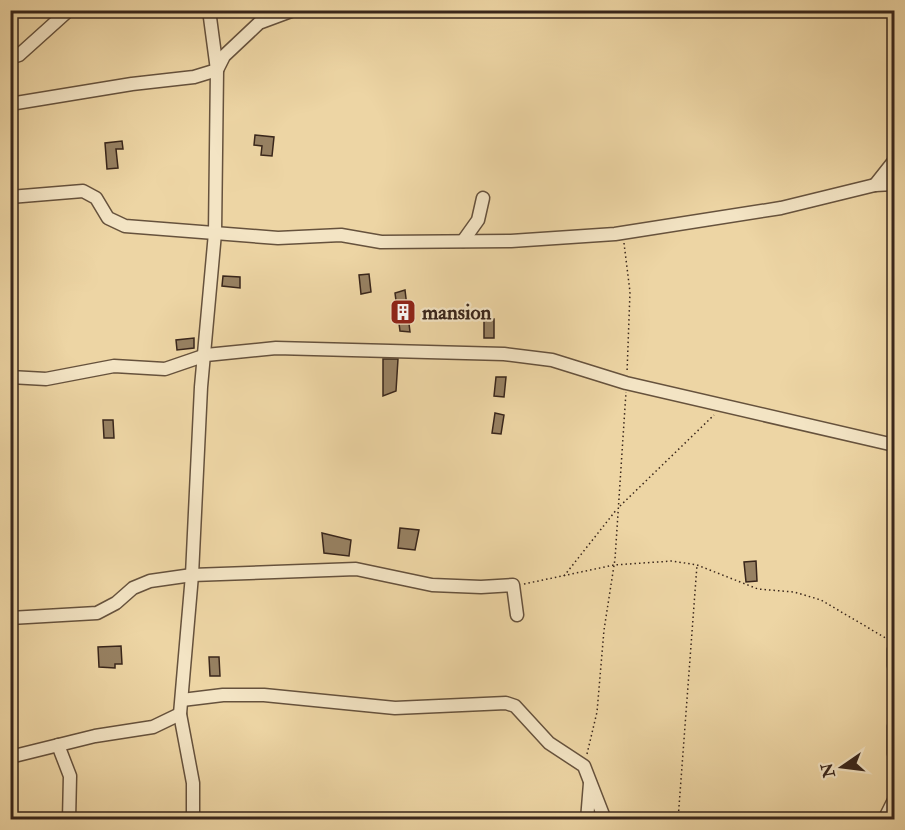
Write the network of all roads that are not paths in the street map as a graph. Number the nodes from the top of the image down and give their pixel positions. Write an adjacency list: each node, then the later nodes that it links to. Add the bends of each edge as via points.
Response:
1 (69, 10): 4 (street, via 19,56)
2 (209, 10): 5 (street)
3 (294, 10): 5 (street, via 259,23 224,56)
4 (10, 58)
5 (217, 70): 6 (street, via 194,77); 12 (street)
6 (10, 104)
7 (894, 161): 9 (street)
8 (894, 184): 9 (street)
9 (875, 185): 13 (street, via 780,208 621,234)
10 (10, 197): 12 (street, via 83,191 96,198 108,218 125,226)
11 (483, 198): 13 (street, via 478,220)
12 (215, 232): 13 (street, via 278,238 341,235 381,242); 14 (street)
13 (462, 241)
14 (206, 355): 15 (street, via 165,369 114,366 46,379); 16 (street, via 327,348 504,354 552,360 626,383); 17 (street)
15 (10, 377)
16 (894, 446)
17 (192, 575): 18 (street, via 356,569 442,586 513,585); 19 (street, via 150,581 97,613); 22 (street)
18 (517, 615)
19 (10, 618)
20 (894, 649): 21 (street)
21 (894, 666)
22 (182, 700): 23 (street); 28 (street, via 264,695 395,708 506,703 515,706 549,743 584,766)
23 (180, 714): 25 (street, via 153,727); 31 (street, via 193,783)
24 (894, 726): 26 (street)
25 (58, 745): 27 (street); 30 (street, via 70,776)
26 (894, 754)
27 (10, 757)
28 (591, 779): 32 (street); 33 (street)
29 (894, 800): 34 (street)
30 (69, 819)
31 (193, 819)
32 (587, 819)
33 (605, 819)
34 (884, 819)

